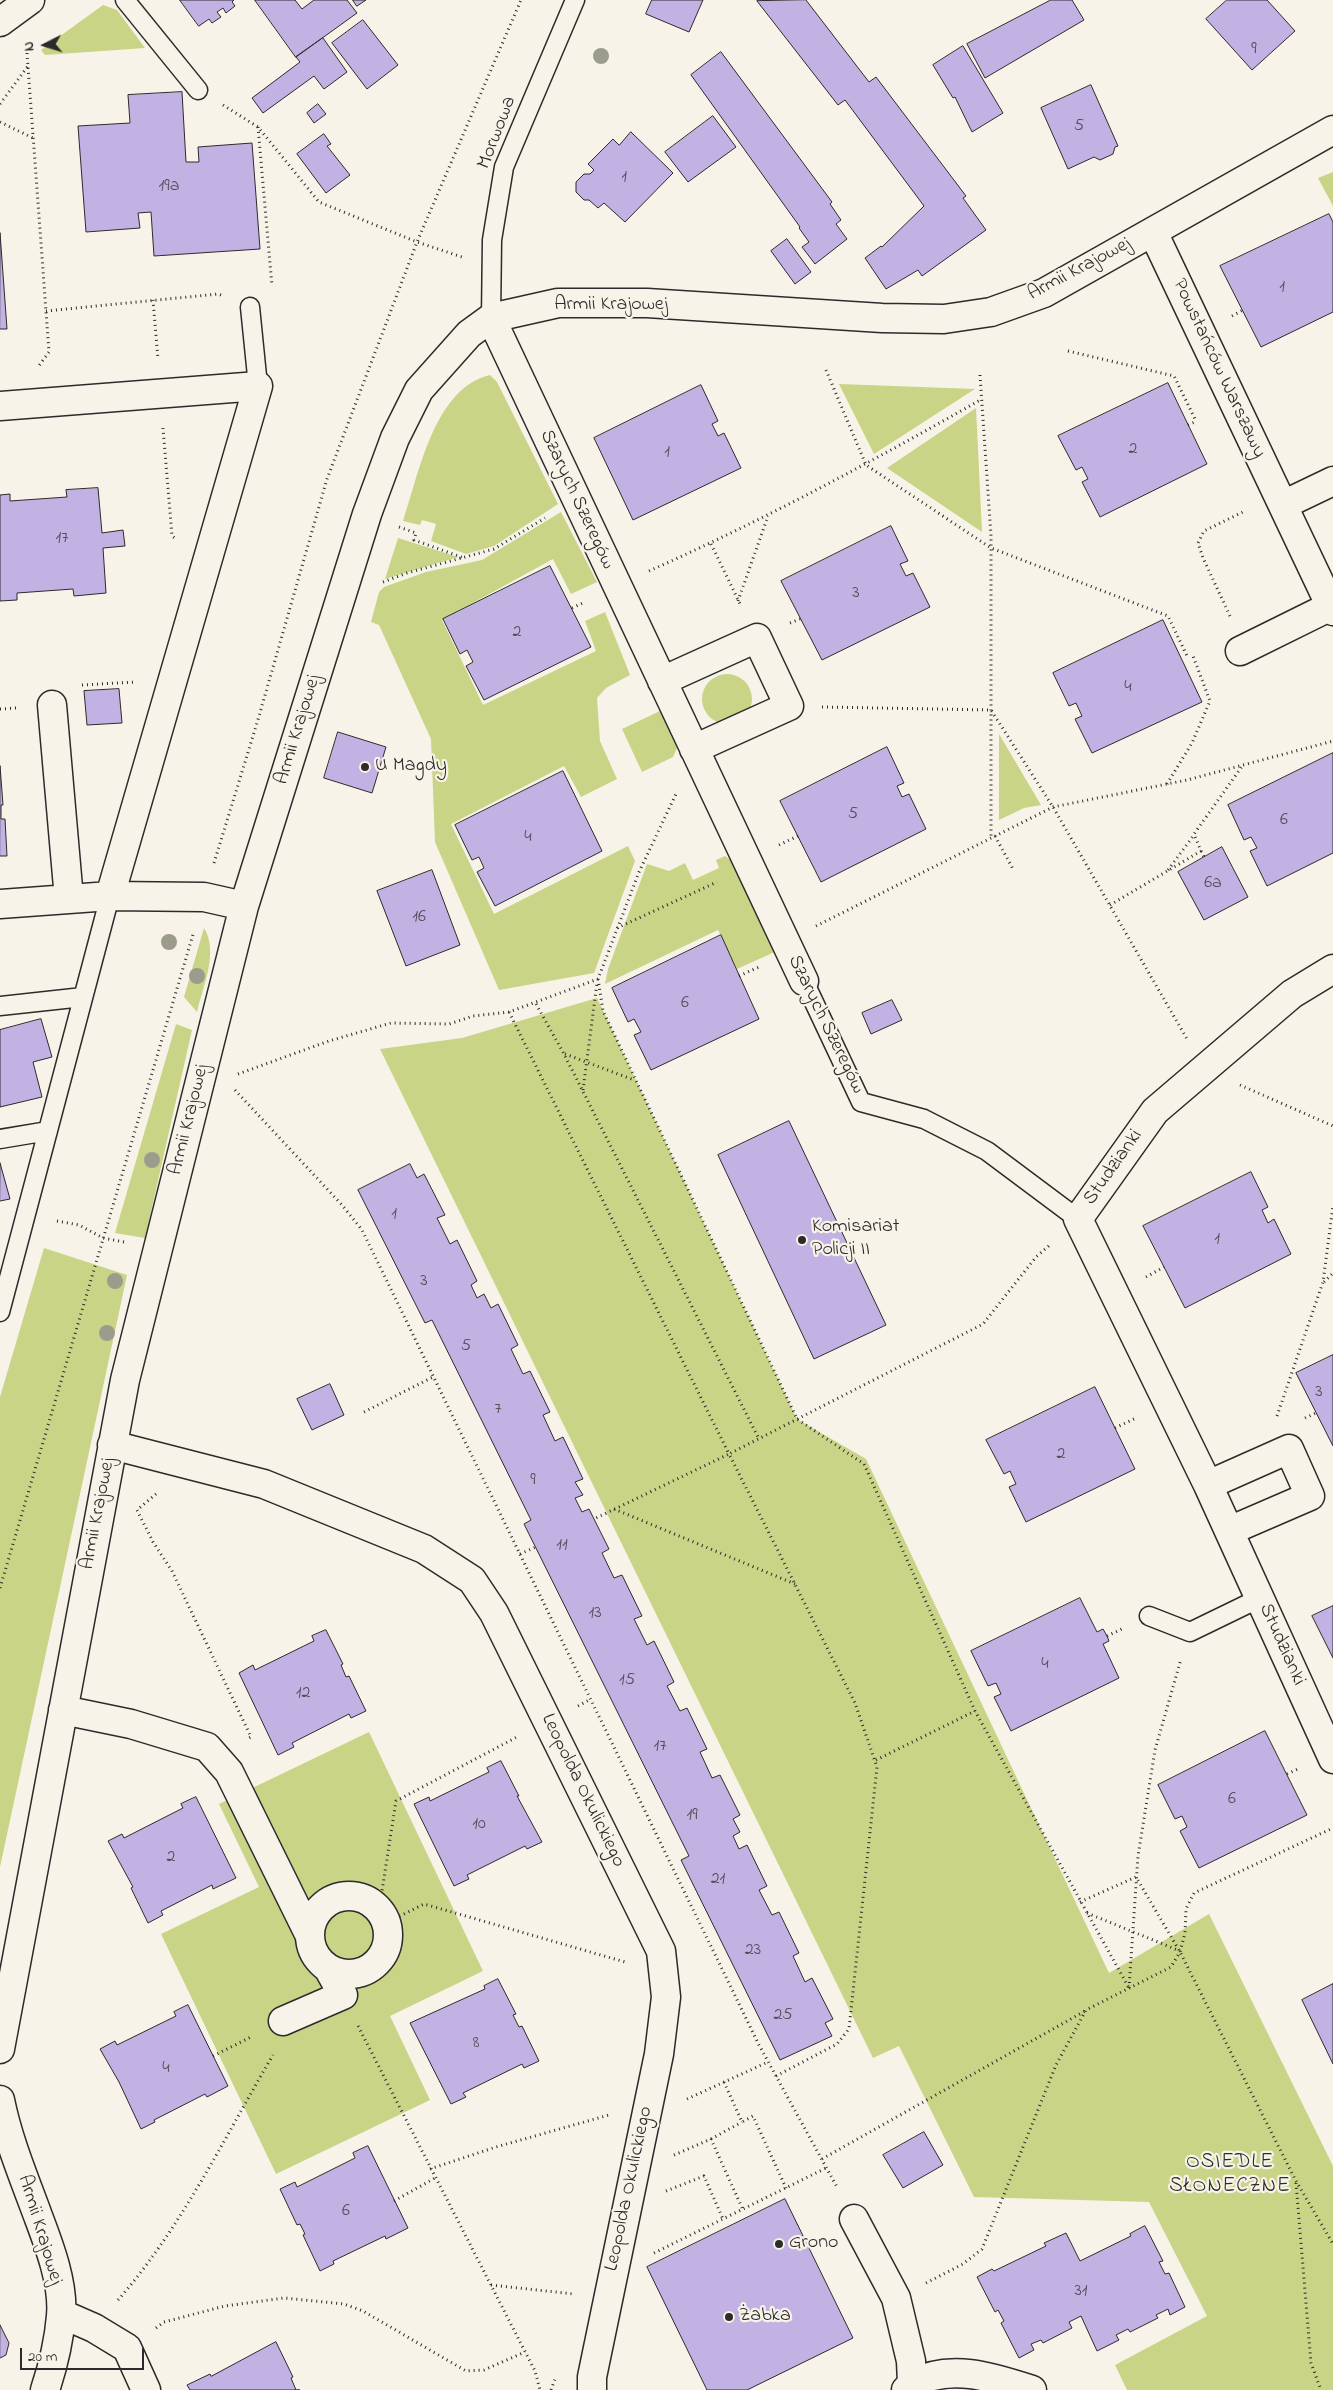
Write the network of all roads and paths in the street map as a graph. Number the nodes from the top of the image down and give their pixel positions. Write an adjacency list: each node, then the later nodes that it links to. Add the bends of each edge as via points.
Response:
1 (30, 0): 4 (street)
2 (125, 0): 7 (lane)
3 (575, 0): 14 (lane, Morwowa, via 504,166)
4 (0, 22)
5 (27, 53): 6 (path)
6 (28, 65): 8 (path); 12 (path)
7 (198, 90): 10 (path)
8 (0, 104)
9 (0, 122): 12 (path)
10 (258, 127): 14 (path, via 319,202 417,242); 16 (path, via 273,285)
11 (1333, 130): 13 (street, Armii Krajowej)
12 (33, 139): 17 (path)
13 (1153, 232): 18 (street, Armii Krajowej, via 1044,293 992,312 944,319 647,303 558,303); 30 (street, Powstańców Warszawy)
14 (491, 266): 18 (lane, Morwowa)
15 (153, 300): 16 (path, via 218,294); 17 (path); 23 (path)
16 (250, 307): 22 (lane)
17 (46, 311): 25 (path, via 48,352)
18 (491, 318): 29 (street, Szarych Szeregów); 69 (street, Armii Krajowej, via 469,334 419,390 394,438 367,514)
19 (1068, 351): 26 (path, via 1174,376 1196,421)
20 (826, 370): 27 (path)
21 (980, 374): 24 (path)
22 (258, 386): 23 (street); 37 (street)
23 (160, 394): 25 (street); 37 (path, via 172,536)
24 (982, 399): 27 (path); 34 (path)
25 (6, 405)
26 (1188, 425)
27 (866, 465): 31 (path); 34 (path)
28 (1333, 481): 30 (street)
29 (576, 498): 35 (path, via 494,549); 39 (street, Szarych Szeregów)
30 (1281, 501): 36 (street, Powstańców Warszawy); 44 (path, via 1204,530 1198,542)
31 (768, 515): 33 (path); 40 (path)
32 (392, 525): 35 (path, via 416,533 414,540)
33 (711, 544): 39 (path); 40 (path)
34 (991, 548): 46 (path, via 1168,616); 51 (path)
35 (465, 558): 38 (path)
36 (1323, 561): 42 (street, Powstańców Warszawy)
37 (205, 568): 47 (street)
38 (382, 582)
39 (617, 586): 41 (path); 48 (street, Szarych Szeregów)
40 (738, 601): 43 (path)
41 (572, 608)
42 (1332, 608): 44 (street)
43 (757, 638): 48 (street); 50 (street)
44 (1243, 649)
45 (1192, 656): 55 (path, via 1210,701 1192,743)
46 (1188, 658)
47 (172, 680): 49 (path, via 52,687); 65 (street)
48 (662, 681): 53 (street, Szarych Szeregów)
49 (52, 705): 66 (street)
50 (789, 706): 51 (path); 53 (street)
51 (991, 710): 56 (path); 59 (path)
52 (1333, 741): 54 (path)
53 (695, 751): 62 (street, Szarych Szeregów); 70 (path)
54 (1243, 765): 55 (path); 57 (path)
55 (1166, 784): 56 (path)
56 (1053, 807): 58 (path); 68 (path)
57 (1194, 834): 60 (path); 64 (path)
58 (995, 836): 59 (path); 63 (path)
59 (991, 839): 71 (path, via 798,935)
60 (1201, 851): 61 (path); 64 (path)
61 (1204, 857)
62 (750, 867): 70 (path); 71 (street, Szarych Szeregów)
63 (1013, 869)
64 (1166, 872): 68 (path)
65 (110, 896): 66 (street); 69 (street, via 204,897); 76 (lane)
66 (69, 899): 67 (street)
67 (0, 904)
68 (1110, 905): 82 (path)
69 (244, 906): 102 (street, Armii Krajowej, via 125,1380)
70 (617, 928): 74 (path)
71 (790, 953): 73 (path); 75 (street, Szarych Szeregów)
72 (1333, 969): 82 (street, Studzianki, via 1292,994)
73 (739, 976)
74 (598, 980): 77 (path); 81 (path); 84 (path, via 603,1011)
75 (804, 981): 92 (lane, Szarych Szeregów, via 861,1102 924,1119 987,1151)
76 (83, 997): 78 (lane); 88 (lane)
77 (536, 1004): 79 (path); 80 (path)
78 (0, 1006)
79 (509, 1012): 83 (path, via 473,1016 449,1024 391,1023 329,1041); 103 (path)
80 (564, 1054): 81 (path); 86 (path)
81 (586, 1062): 84 (path); 86 (path)
82 (1204, 1069): 87 (path); 92 (street, Studzianki, via 1155,1111)
83 (231, 1077)
84 (635, 1081): 100 (path)
85 (230, 1084): 98 (path, via 362,1230)
86 (583, 1091): 101 (path)
87 (1333, 1126)
88 (48, 1131): 89 (lane); 91 (lane)
89 (0, 1139)
90 (1333, 1206): 96 (path)
91 (26, 1214): 93 (path, via 80,1226); 94 (lane)
92 (1078, 1219): 100 (path, via 1036,1257 983,1324); 105 (street, Studzianki)
93 (117, 1241)
94 (6, 1270): 97 (lane)
95 (1333, 1272): 96 (path)
96 (1323, 1282): 104 (path)
97 (0, 1312)
98 (433, 1377): 99 (path); 111 (path)
99 (364, 1412)
100 (797, 1419): 101 (path); 117 (path, via 864,1464)
101 (758, 1439): 103 (path)
102 (112, 1445): 116 (street, Armii Krajowej); 167 (street, Leopolda Okulickiego, via 264,1484 424,1550 472,1580 494,1613 661,1951 666,1997 659,2054)
103 (730, 1454): 107 (path); 112 (path)
104 (1264, 1460): 105 (street); 109 (street, via 1290,1449 1310,1496)
105 (1208, 1485): 109 (street, Studzianki)
106 (161, 1492): 119 (path, via 137,1510 172,1571 251,1737)
107 (614, 1509): 108 (path); 112 (path)
108 (594, 1519)
109 (1229, 1531): 113 (street, Studzianki)
110 (536, 1547): 111 (path)
111 (520, 1554): 138 (path)
112 (795, 1585): 121 (path, via 855,1704)
113 (1260, 1598): 115 (lane); 120 (street, Studzianki)
114 (1149, 1616): 115 (lane)
115 (1190, 1632): 123 (path, via 1154,1750)
116 (63, 1710): 119 (street, via 131,1724 207,1747); 136 (street, Armii Krajowej)
117 (975, 1711): 121 (path); 124 (path)
118 (518, 1737): 126 (path, via 396,1801)
119 (215, 1756): 128 (street, via 229,1772)
120 (1333, 1759)
121 (876, 1760): 140 (path, via 878,1767 849,2029 837,2044)
122 (1333, 1828): 129 (path, via 1194,1893 1186,1909)
123 (1136, 1878): 124 (path); 127 (path); 129 (path)
124 (1080, 1902): 125 (path)
125 (1087, 1913): 127 (path); 132 (path)
126 (382, 1916): 128 (street, via 367,1900 354,1896 340,1897 319,1911 312,1923); 130 (path, via 424,1904); 131 (street, via 388,1943 375,1965 352,1974)
127 (1132, 1932): 129 (path); 132 (path)
128 (310, 1936): 131 (street, via 319,1960)
129 (1180, 1952): 132 (path, via 1171,1967); 150 (path)
130 (632, 1964)
131 (328, 1968): 133 (street)
132 (1128, 1988): 134 (path)
133 (343, 1995): 135 (street); 148 (path)
134 (1086, 2010): 140 (path, via 822,2159); 160 (path, via 1056,2065 982,2249 963,2264)
135 (291, 2017): 137 (path); 161 (path, via 206,2173 145,2269 117,2301)
136 (0, 2049)
137 (214, 2056)
138 (768, 2062): 139 (path); 140 (path)
139 (744, 2073)
140 (776, 2076)
141 (724, 2082): 144 (path)
142 (0, 2100): 163 (street, Armii Krajowej, via 6,2130 57,2274)
143 (617, 2113): 148 (path)
144 (742, 2122): 145 (path); 151 (path, via 753,2116)
145 (711, 2139): 146 (path); 154 (path)
146 (688, 2150)
147 (826, 2168): 151 (path)
148 (430, 2169): 149 (path)
149 (435, 2178): 153 (path); 159 (path)
150 (1296, 2181): 157 (path); 174 (path, via 1311,2363)
151 (786, 2188): 154 (path)
152 (660, 2194): 156 (path, via 704,2176)
153 (394, 2200)
154 (743, 2210): 156 (path)
155 (854, 2219): 160 (street)
156 (723, 2220): 158 (path)
157 (1333, 2244)
158 (646, 2257)
159 (490, 2285): 162 (path, via 576,2294); 165 (path)
160 (896, 2298): 168 (street, via 911,2361)
161 (109, 2302)
162 (573, 2304)
163 (62, 2314): 164 (street); 169 (street, Armii Krajowej)
164 (127, 2348): 165 (path, via 164,2322 225,2306 284,2298 344,2304 357,2309 466,2371 484,2370); 170 (street)
165 (525, 2352): 171 (path)
166 (558, 2371): 172 (path)
167 (592, 2383)
168 (909, 2387): 173 (street, via 926,2376 944,2372 989,2376)
169 (45, 2390)
170 (146, 2390)
171 (540, 2390)
172 (551, 2390)
173 (1032, 2390)
174 (1321, 2390)

